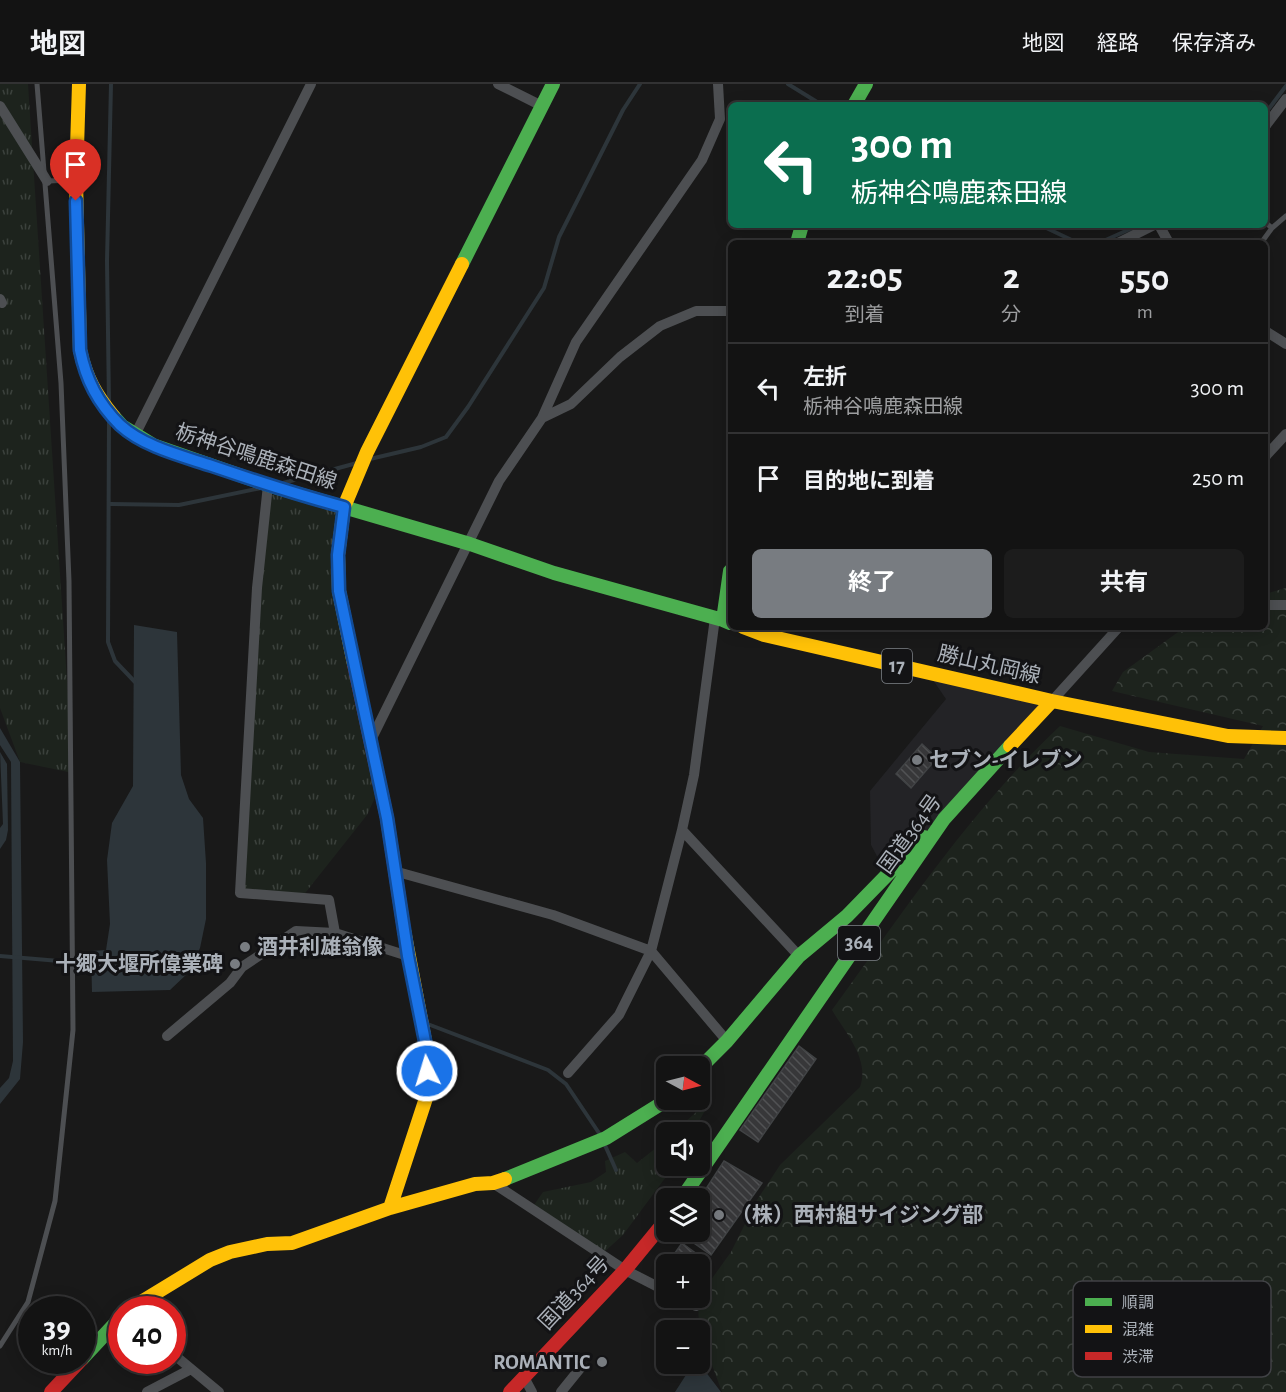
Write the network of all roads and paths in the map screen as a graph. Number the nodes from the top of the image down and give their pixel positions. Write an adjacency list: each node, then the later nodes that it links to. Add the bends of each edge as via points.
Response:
1 (37, 84): 14 (lane)
2 (79, 84): 13 (main road, 栃神谷鳴鹿森田線)
3 (310, 84): 26 (street)
4 (498, 84): 11 (street)
5 (553, 84): 11 (main road)
6 (718, 84): 24 (street, via 720,119 708,150 576,342)
7 (866, 84): 9 (main road)
8 (1286, 99): 12 (street)
9 (856, 102)
10 (0, 106): 14 (street)
11 (542, 106): 29 (main road, via 367,452)
12 (1268, 123)
13 (76, 180): 14 (lane); 26 (main road, 栃神谷鳴鹿森田線, via 79,341 85,373 94,393 122,426)
14 (46, 181): 61 (lane, via 61,383 69,581 73,1030 55,1201 28,1302)
15 (1286, 216): 18 (lane)
16 (1268, 224): 18 (lane)
17 (1148, 228): 19 (street)
18 (1272, 228): 20 (lane)
19 (1124, 240)
20 (1263, 240)
21 (728, 311): 24 (street, via 696,311 660,326 620,357 571,404)
22 (1268, 332): 23 (street)
23 (1285, 340)
24 (542, 418): 30 (street, via 499,481)
25 (1286, 434): 27 (street)
26 (135, 435): 28 (main road, 栃神谷鳴鹿森田線, via 180,456)
27 (1268, 454)
28 (268, 485): 29 (main road, 栃神谷鳴鹿森田線); 43 (street, via 257,588 240,893 329,900)
29 (344, 507): 30 (main road, 栃神谷鳴鹿森田線); 38 (main road, via 338,555 339,591)
30 (470, 544): 34 (main road, 栃神谷鳴鹿森田線, via 554,573); 38 (street)
31 (728, 585): 34 (main road)
32 (1268, 605): 33 (street)
33 (1286, 605)
34 (723, 620): 41 (street)
35 (753, 630): 37 (main road, 勝山丸岡線 / 17)
36 (1116, 630): 37 (street)
37 (1052, 701): 39 (main road, via 1228,736); 40 (main road, 国道364号 / 364)
38 (372, 738): 42 (main road)
39 (1286, 738)
40 (944, 819): 46 (main road, via 847,916); 53 (main road, 国道364号 / 364)
41 (682, 830): 44 (street); 46 (street)
42 (394, 871): 44 (street, via 553,915); 45 (main road)
43 (335, 933): 45 (street); 47 (street, via 296,931 242,967 230,983)
44 (651, 951): 48 (street); 50 (street, via 619,1015)
45 (408, 956): 54 (main road, via 427,1051 428,1092)
46 (799, 956): 48 (main road)
47 (167, 1036)
48 (727, 1041): 49 (main road)
49 (710, 1058)
50 (568, 1072)
51 (656, 1108): 52 (main road, via 614,1134)
52 (493, 1183): 54 (main road, via 475,1184); 56 (street)
53 (689, 1188)
54 (390, 1208): 58 (main road, via 292,1243 267,1244 210,1260)
55 (656, 1232): 56 (main road, 国道364号)
56 (625, 1270): 57 (street); 66 (main road, 国道364号)
57 (656, 1286)
58 (151, 1296)
59 (108, 1331): 60 (main road)
60 (96, 1345)
61 (0, 1346)
62 (186, 1365): 64 (street)
63 (582, 1366): 72 (street)
64 (190, 1369): 68 (street); 69 (street)
65 (68, 1374): 67 (main road)
66 (524, 1377): 70 (main road, 国道364号); 71 (street)
67 (51, 1392)
68 (147, 1392)
69 (219, 1392)
70 (510, 1392)
71 (532, 1392)
72 (561, 1392)

